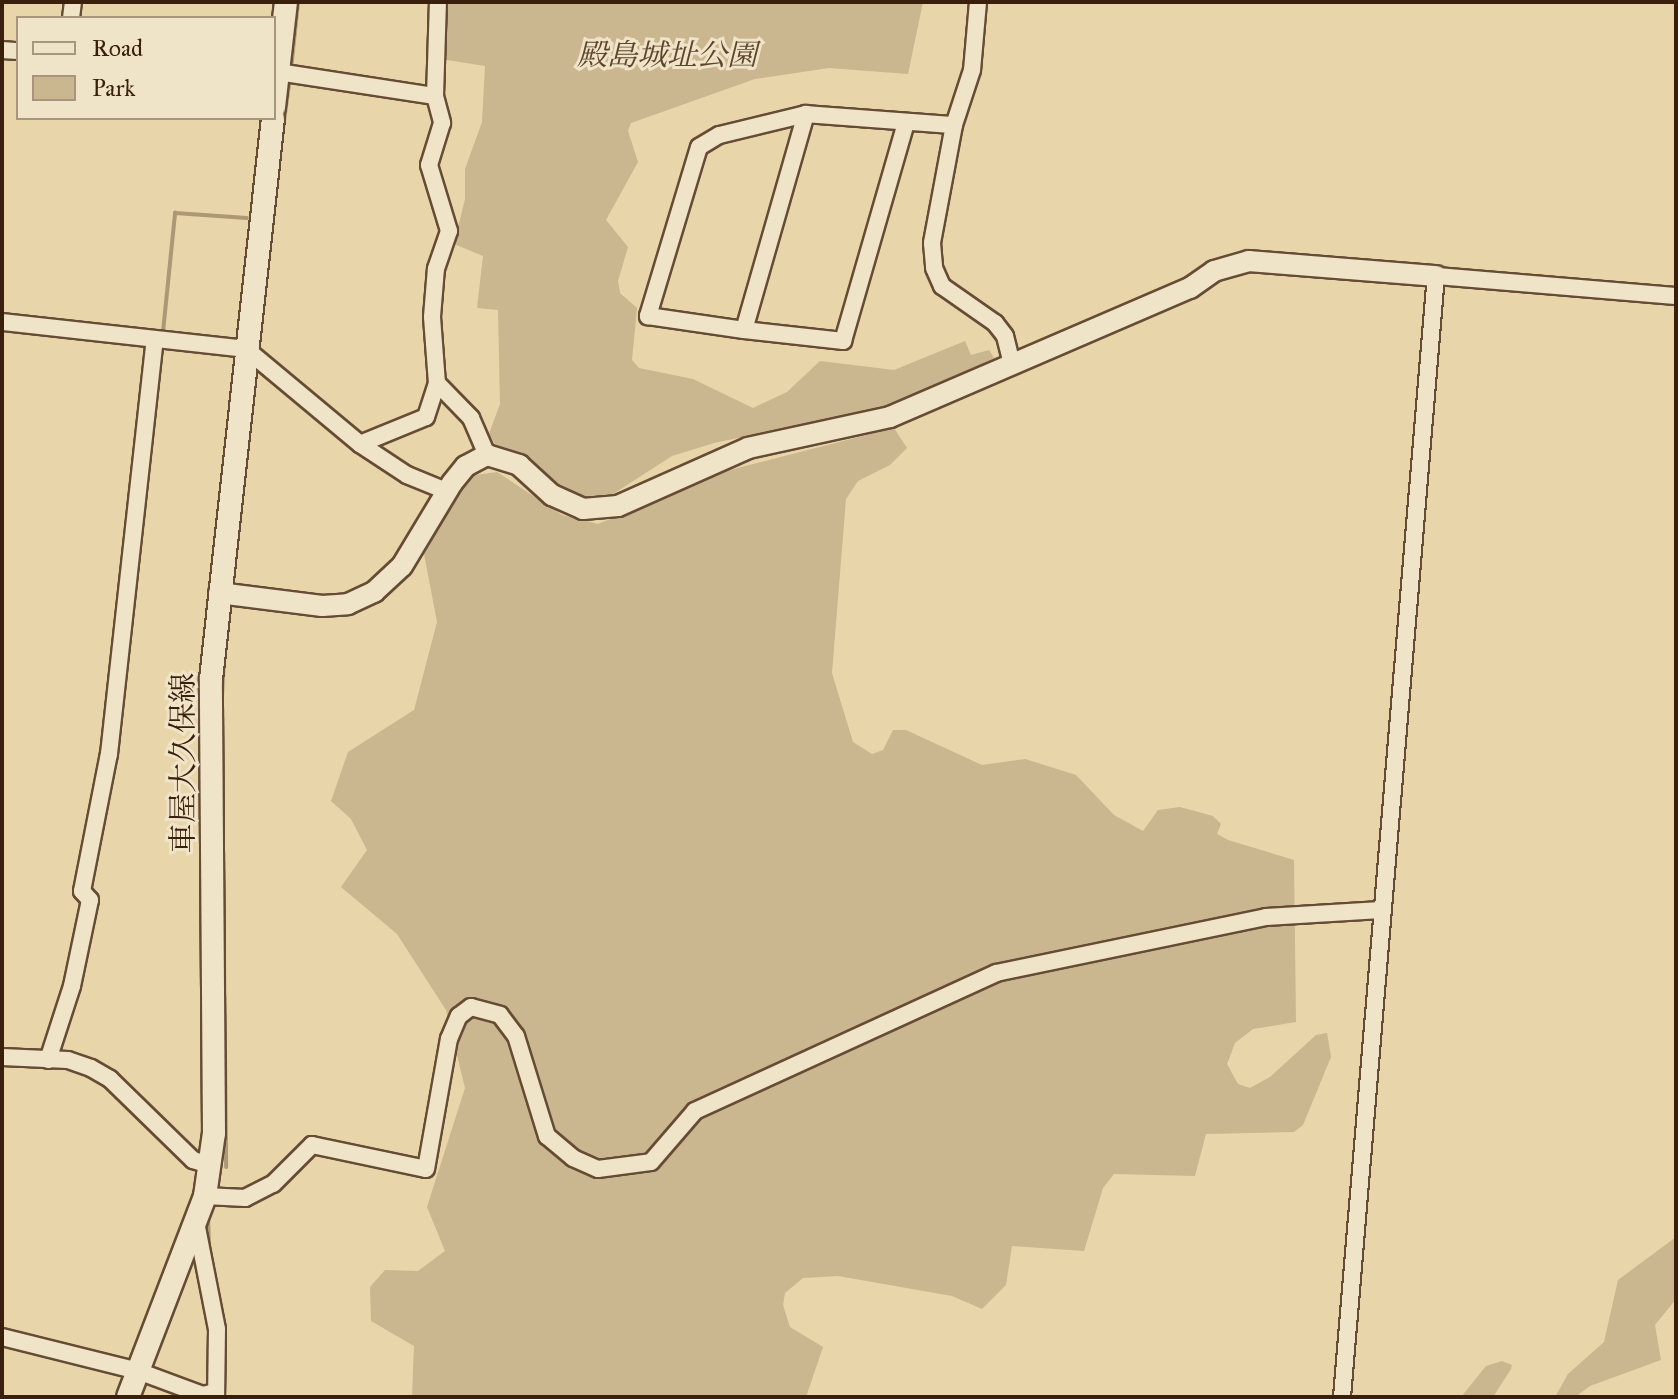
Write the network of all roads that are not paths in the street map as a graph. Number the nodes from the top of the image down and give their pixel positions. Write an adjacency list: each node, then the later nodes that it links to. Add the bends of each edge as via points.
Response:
1 (286, 2): 4 (main road)
2 (438, 2): 5 (street)
3 (978, 2): 10 (street, via 972,70)
4 (287, 73): 5 (street); 6 (main road)
5 (435, 96): 18 (street, via 442,123 429,165 449,231 436,268 432,317)
6 (276, 102)
7 (806, 114): 9 (street); 14 (street); 14 (street, via 719,135 699,147 648,316)
8 (273, 120): 16 (main road, 車屋大久保線)
9 (906, 123): 10 (street); 14 (street, via 843,341)
10 (954, 125): 17 (street, via 932,243 934,268 942,286 995,323)
11 (1436, 276): 12 (street); 17 (street, via 1249,261 1214,271 1190,288); 23 (street)
12 (1676, 296)
13 (2, 322): 15 (street)
14 (744, 330)
15 (155, 340): 16 (street); 25 (street, via 109,754 72,986)
16 (246, 349): 19 (street); 22 (main road, 車屋大久保線)
17 (1012, 364): 20 (street, via 890,417 748,448 618,506 583,509 552,495 519,465)
18 (437, 383): 19 (street, via 426,417); 20 (street, via 471,418)
19 (360, 444): 21 (street, via 407,475)
20 (487, 455): 21 (street, via 466,466)
21 (446, 491): 22 (street, via 402,566 374,592 348,604)
22 (219, 593): 26 (main road, 車屋大久保線, via 209,748 216,1096)
23 (1381, 910): 27 (street, via 1266,917 996,973 695,1111 651,1162 598,1169 573,1158 547,1136 516,1036 500,1015 471,1007 459,1016 449,1039 426,1169 312,1145 273,1184 245,1198); 32 (street)
24 (2, 1057): 25 (street)
25 (48, 1060): 26 (street, via 68,1060 110,1079 193,1160)
26 (209, 1165): 27 (main road, 車屋大久保線)
27 (200, 1205): 29 (main road, 車屋大久保線); 30 (street, via 217,1329)
28 (2, 1337): 29 (street)
29 (138, 1371): 30 (street); 31 (main road, 車屋大久保線)
30 (215, 1395)
31 (128, 1397)
32 (1342, 1397)

